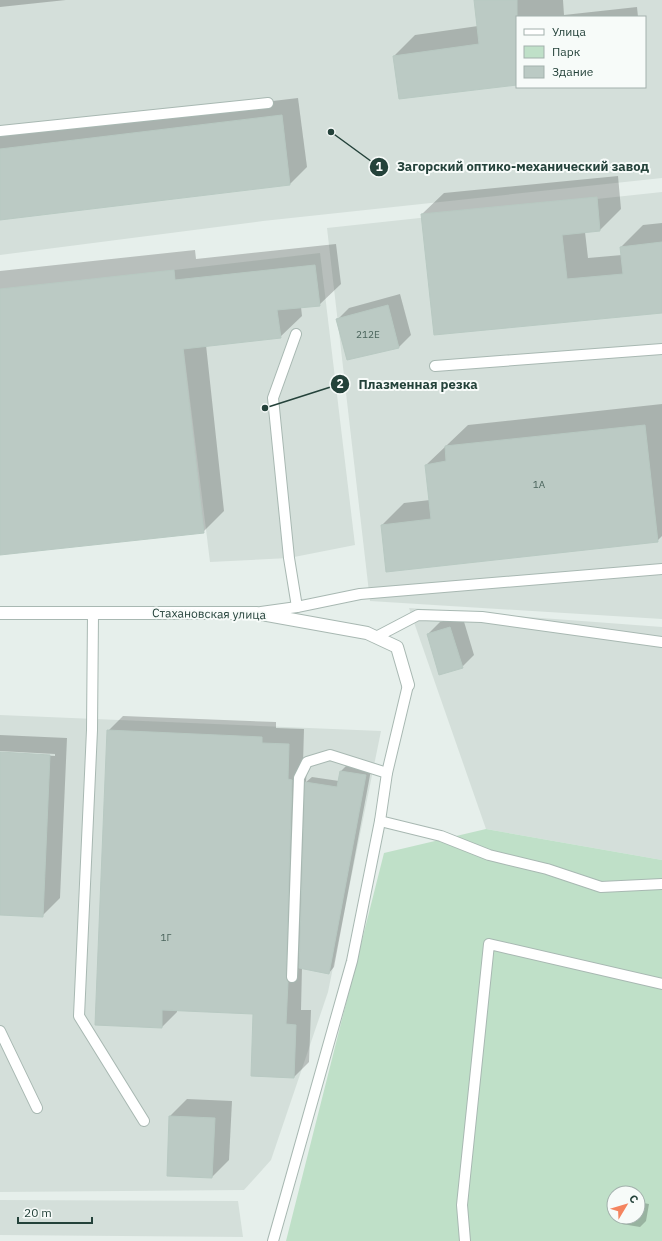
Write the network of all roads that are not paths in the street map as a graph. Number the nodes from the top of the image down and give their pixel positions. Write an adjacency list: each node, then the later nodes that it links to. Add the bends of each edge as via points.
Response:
1 (268, 103): 2 (lane)
2 (0, 131)
3 (296, 334): 7 (lane, via 273,398 289,558)
4 (662, 349): 5 (lane)
5 (435, 366)
6 (662, 569): 7 (lane, via 360,594)
7 (297, 607): 9 (lane)
8 (0, 613): 10 (street, Стахановская улица)
9 (256, 613): 10 (street, Стахановская улица); 11 (street, Стахановская улица, via 367,633)
10 (93, 614): 21 (lane, via 92,730 79,1016)
11 (376, 637): 12 (lane, via 418,615 425,615 482,617); 13 (street, Стахановская улица, via 397,647)
12 (662, 642)
13 (408, 686): 14 (lane)
14 (388, 773): 15 (lane); 17 (lane, via 330,755 307,762 299,778)
15 (380, 821): 16 (lane, via 441,836 489,855 547,869 602,887); 22 (lane, via 352,961)
16 (662, 884)
17 (292, 977)
18 (662, 984): 23 (lane, via 489,944 462,1205)
19 (0, 1031): 20 (lane)
20 (37, 1108)
21 (144, 1121)
22 (273, 1241)
23 (465, 1241)

